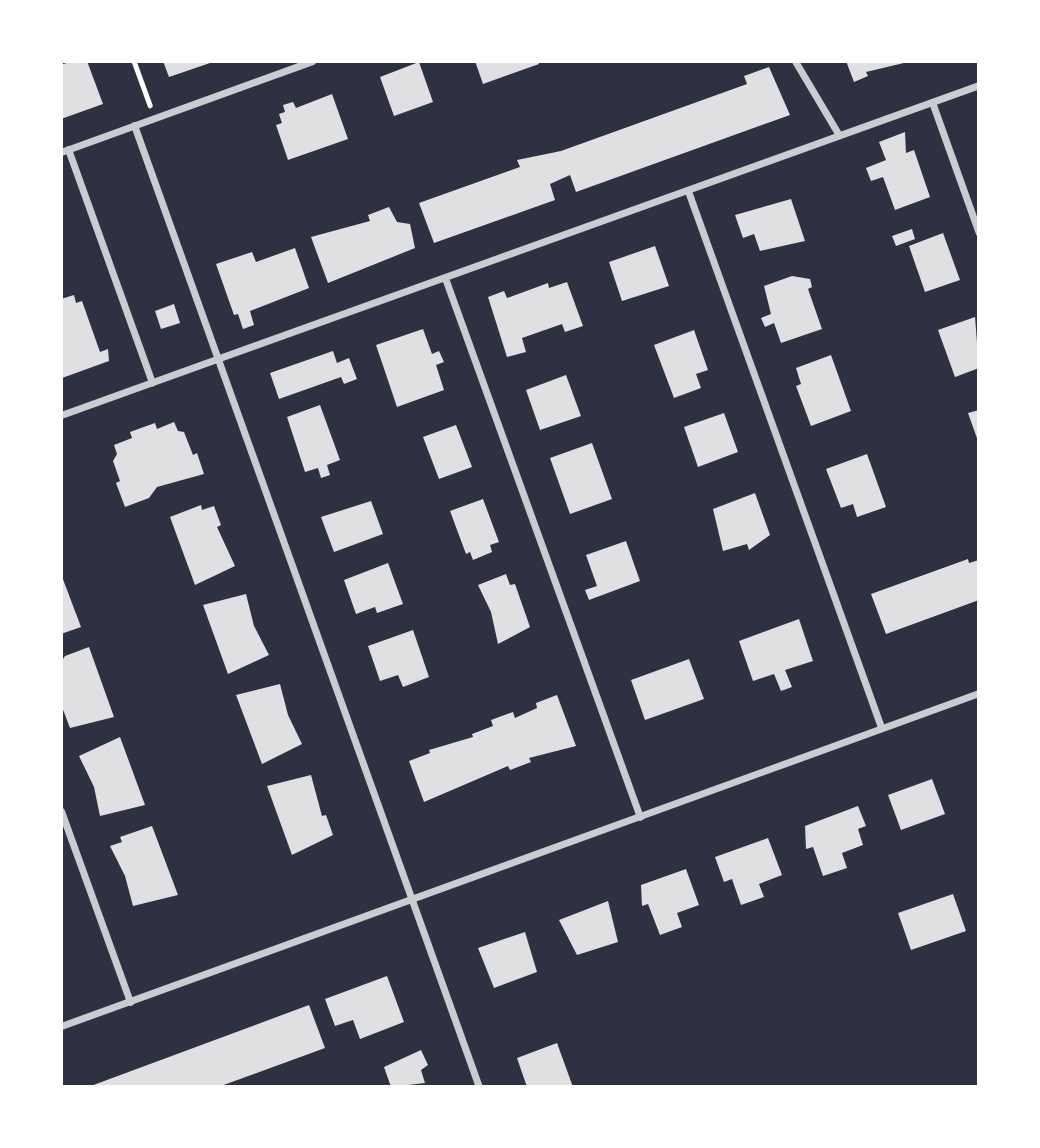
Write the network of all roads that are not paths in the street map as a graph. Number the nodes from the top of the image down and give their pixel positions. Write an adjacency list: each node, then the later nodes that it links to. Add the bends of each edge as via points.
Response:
1 (312, 61): 5 (street)
2 (795, 61): 6 (street)
3 (979, 85): 4 (street)
4 (932, 102): 6 (street); 9 (street)
5 (134, 125): 7 (street); 11 (street)
6 (839, 135): 8 (street)
7 (65, 151): 12 (street)
8 (688, 191): 10 (street); 15 (street)
9 (979, 233)
10 (445, 278): 11 (street); 17 (street)
11 (220, 360): 12 (street); 18 (street)
12 (152, 382): 13 (street)
13 (61, 415)
14 (979, 693): 15 (street)
15 (881, 727): 17 (street)
16 (61, 811): 19 (street)
17 (640, 817): 18 (street)
18 (413, 897): 19 (street); 21 (street)
19 (130, 1002): 20 (street)
20 (61, 1026)
21 (480, 1087)

